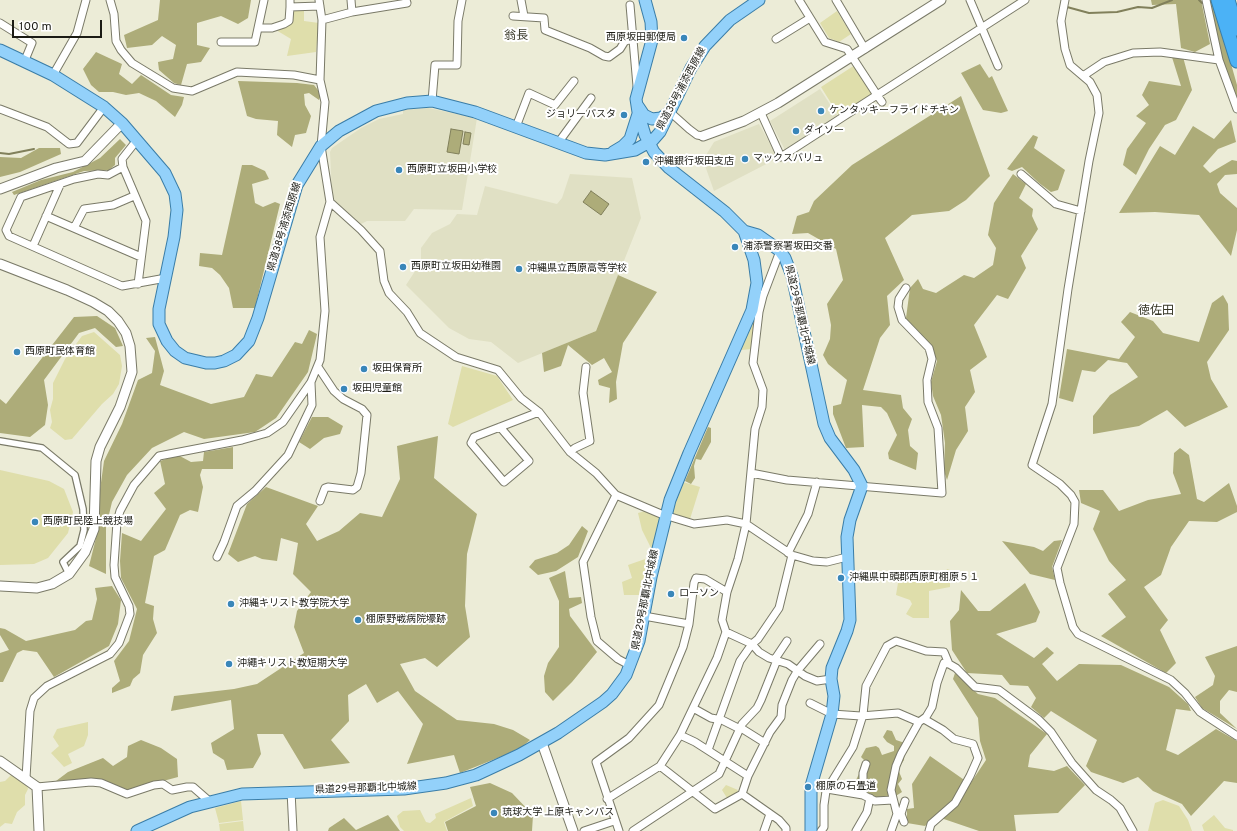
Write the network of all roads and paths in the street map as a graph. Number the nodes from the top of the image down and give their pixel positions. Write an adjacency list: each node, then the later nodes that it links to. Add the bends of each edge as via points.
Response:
1 (86, 0): 43 (street, via 77,33)
2 (110, 0): 45 (street, via 116,41 121,50 132,63 173,88 192,91 237,72 294,75)
3 (264, 0): 31 (street)
4 (351, 0): 24 (street)
5 (379, 0): 23 (street)
6 (406, 0): 23 (street, via 407,3)
7 (462, 0): 50 (street, via 458,21 457,65 435,65)
8 (521, 0): 26 (street)
9 (645, 0): 47 (main road, 県道29号那覇北中城線, via 651,22 652,40)
10 (759, 0): 56 (main road, 県道38号浦添西原線, via 730,20 705,46 691,68)
11 (799, 0): 27 (street)
12 (836, 0): 36 (street)
13 (941, 0): 36 (street)
14 (970, 0): 30 (street)
15 (1025, 0): 30 (street)
16 (1065, 0): 44 (street, via 1061,21 1065,49 1070,65)
17 (1206, 0): 40 (street)
18 (1218, 0): 41 (highway)
19 (1228, 0): 32 (highway)
20 (319, 3): 21 (street); 28 (street)
21 (290, 4): 31 (street, via 289,21 272,28)
22 (630, 5): 33 (street)
23 (380, 8): 24 (street)
24 (352, 12): 28 (street)
25 (513, 16): 26 (street)
26 (524, 16): 33 (street, via 544,18 545,30 604,56 609,56 620,49 625,41)
27 (810, 18): 34 (street); 38 (street, via 825,42 847,49)
28 (322, 20): 45 (street)
29 (0, 23): 39 (street, via 32,42)
30 (982, 27): 42 (street); 48 (street)
31 (258, 28): 35 (street, via 255,42)
32 (1237, 29)
33 (633, 39): 47 (street)
34 (776, 39)
35 (221, 42)
36 (865, 49): 38 (street)
37 (0, 50): 39 (main road, 県道38号浦添西原線)
38 (852, 57): 48 (street); 57 (street)
39 (25, 60): 43 (main road, 県道38号浦添西原線)
40 (1219, 60): 44 (street, via 1160,52 1133,53 1104,62); 54 (street)
41 (1237, 61)
42 (998, 66)
43 (53, 75): 52 (main road, 県道38号浦添西原線)
44 (1083, 76): 72 (street, via 1090,82 1097,95 1099,113)
45 (320, 80): 64 (street, via 325,102)
46 (574, 81): 59 (street, via 555,105 530,93)
47 (637, 92): 53 (main road, 県道29号那覇北中城線)
48 (877, 95): 51 (street); 57 (street, via 781,157)
49 (591, 98): 62 (street)
50 (432, 101): 59 (main road, 県道38号浦添西原線, via 475,112); 64 (main road, 県道38号浦添西原線, via 407,103 376,111 339,131)
51 (882, 102)
52 (104, 107): 55 (street, via 77,143 69,144 47,127); 58 (main road, 県道38号浦添西原線)
53 (637, 108): 56 (main road, via 652,119 661,118); 63 (main road, 県道29号那覇北中城線); 65 (main road, via 632,135 628,142 618,150)
54 (1237, 108)
55 (0, 109)
56 (670, 112): 60 (street, via 689,129); 63 (main road, 県道38号浦添西原線, via 660,132)
57 (761, 113): 60 (street)
58 (122, 123): 61 (main road, 県道38号浦添西原線); 69 (street, via 85,161 56,168)
59 (516, 127): 62 (main road, 県道38号浦添西原線)
60 (703, 136)
61 (137, 140): 66 (street, via 122,159); 80 (main road, 県道38号浦添西原線, via 165,173 175,194 178,210)
62 (558, 143): 65 (main road, 県道38号浦添西原線, via 580,151)
63 (649, 143): 65 (main road, 県道38号浦添西原線, via 630,151); 75 (main road, 県道29号那覇北中城線, via 669,168 725,212)
64 (321, 146): 71 (street); 80 (main road, 県道38号浦添西原線, via 297,185 253,333 245,347 236,355 224,361 206,363 185,358 175,351 159,324 159,309)
65 (605, 155)
66 (122, 167): 68 (street, via 108,174 74,179); 70 (street)
67 (1021, 174): 72 (street, via 1056,204)
68 (60, 185): 73 (street); 76 (street, via 21,197 6,230 9,236)
69 (0, 189)
70 (134, 196): 74 (street, via 113,205 84,209); 78 (street, via 146,221)
71 (330, 202): 85 (street, via 320,237 325,312); 88 (street, via 380,251 384,281 389,293 407,312 420,333 456,357 498,370 520,398)
72 (1081, 211): 124 (street, via 1052,404 1032,465 1060,484 1075,502 1074,524 1057,568 1064,602 1078,634 1171,680 1200,712)
73 (46, 216): 74 (street); 76 (street)
74 (74, 228): 78 (street)
75 (744, 231): 77 (main road, 県道29号那覇北中城線, via 758,235); 83 (main road, 県道29号那覇北中城線, via 756,267)
76 (33, 246): 81 (street, via 122,286)
77 (780, 251): 83 (street); 94 (main road, 県道29号那覇北中城線, via 792,276 824,424 830,438 854,470)
78 (141, 257): 81 (street)
79 (0, 264): 102 (street, via 93,302 108,311 126,333 130,346 132,372 96,461 94,529 85,552)
80 (166, 278): 81 (street)
81 (138, 284)
82 (906, 288): 94 (street, via 898,303 902,320 929,348 932,359 927,380 928,402 938,428 942,493)
83 (759, 296): 84 (main road, 県道29号那覇北中城線)
84 (755, 311): 92 (street, via 753,363 763,390 762,407 755,429); 97 (main road, 県道29号那覇北中城線, via 676,483)
85 (318, 367): 87 (street); 96 (street, via 339,395 367,415 361,473 357,487 353,490 325,488)
86 (586, 367): 91 (street, via 583,393 590,441)
87 (311, 382): 100 (street, via 312,405 288,455 255,491 237,506); 133 (street, via 283,422 267,433 159,456 134,485 116,522 114,565 115,577 129,606 130,614 118,643 110,654 47,686 34,698 30,711)
88 (539, 412): 89 (street); 91 (street)
89 (500, 427): 89 (street, via 474,437 471,443 504,482 529,461)
90 (0, 441): 102 (street, via 42,448 75,475 83,509 84,530 80,546 63,562)
91 (570, 452): 95 (street, via 596,473)
92 (751, 473): 93 (street, via 787,480); 98 (street)
93 (817, 482): 94 (street); 99 (street, via 808,514)
94 (862, 486): 101 (main road, via 848,530)
95 (616, 495): 97 (street); 113 (street, via 583,562 597,640 618,659)
96 (320, 501)
97 (665, 515): 98 (street, via 694,524 727,520); 105 (main road, 県道29号那覇北中城線, via 650,576)
98 (746, 524): 99 (street); 104 (street)
99 (790, 554): 101 (street, via 827,562); 109 (street, via 779,608)
100 (217, 557)
101 (847, 557): 115 (main road, via 850,620 832,668)
102 (70, 574): 103 (street, via 36,588)
103 (0, 586)
104 (727, 592): 106 (street, via 705,579 696,578); 107 (street, via 722,620)
105 (644, 616): 106 (street); 113 (main road, 県道29号那覇北中城線)
106 (689, 624): 140 (street, via 683,647 659,705 629,738 596,762)
107 (726, 632): 109 (street); 117 (street, via 717,658)
108 (787, 641): 111 (street)
109 (752, 644): 111 (street, via 759,652); 120 (street, via 740,661)
110 (820, 644): 114 (street)
111 (776, 660): 114 (street); 122 (street, via 761,700)
112 (949, 664): 119 (street, via 944,652 926,651 896,641 887,646 866,686); 121 (street, via 944,663 932,707); 162 (street, via 975,687 999,690 1038,719 1051,732 1072,764 1096,790 1120,808)
113 (631, 666): 125 (main road, 県道29号那覇北中城線, via 603,702)
114 (798, 670): 115 (street, via 805,676 817,680); 126 (street, via 782,705 781,717)
115 (831, 679): 118 (main road, via 834,696)
116 (810, 703): 118 (street)
117 (693, 708): 120 (street, via 711,718); 123 (street)
118 (832, 714): 119 (street); 157 (main road, via 811,786)
119 (863, 715): 121 (street, via 898,714); 135 (street, via 853,747)
120 (719, 719): 122 (street); 127 (street)
121 (921, 720): 141 (street, via 896,766 891,790); 161 (street, via 943,730 954,739 973,744 978,758 955,803 931,824)
122 (740, 728): 126 (street); 129 (street)
123 (680, 735): 127 (street); 131 (street)
124 (1237, 736)
125 (542, 743): 136 (main road, 県道29号那覇北中城線, via 488,770 446,783 404,789); 151 (street)
126 (765, 744): 132 (street)
127 (708, 750): 129 (street)
128 (0, 761): 133 (street)
129 (725, 761): 132 (street); 137 (street, via 719,774)
130 (866, 764): 139 (street, via 863,773)
131 (660, 766): 137 (street); 140 (street)
132 (748, 776): 138 (street)
133 (26, 778): 134 (street)
134 (37, 787): 142 (street, via 91,782 133,794 163,784 172,790 193,787); 149 (street)
135 (827, 789): 139 (street); 158 (street)
136 (291, 791): 142 (main road, 県道29号那覇北中城線, via 242,794); 150 (street)
137 (694, 792): 138 (street, via 715,809); 154 (street)
138 (742, 794): 144 (street)
139 (866, 797): 141 (street, via 875,801); 159 (street, via 867,812)
140 (607, 799): 146 (street)
141 (894, 800): 145 (street)
142 (209, 801): 148 (main road, 県道29号那覇北中城線, via 171,814)
143 (905, 801): 145 (street)
144 (770, 814): 155 (street); 156 (street, via 779,820)
145 (899, 814): 147 (street); 160 (street)
146 (614, 821): 152 (street); 153 (street)
147 (904, 822)
148 (145, 829)
149 (39, 831)
150 (293, 831)
151 (573, 831)
152 (584, 831)
153 (619, 831)
154 (633, 831)
155 (764, 831)
156 (786, 831)
157 (811, 831)
158 (822, 831)
159 (856, 831)
160 (891, 831)
161 (929, 831)
162 (1133, 831)

